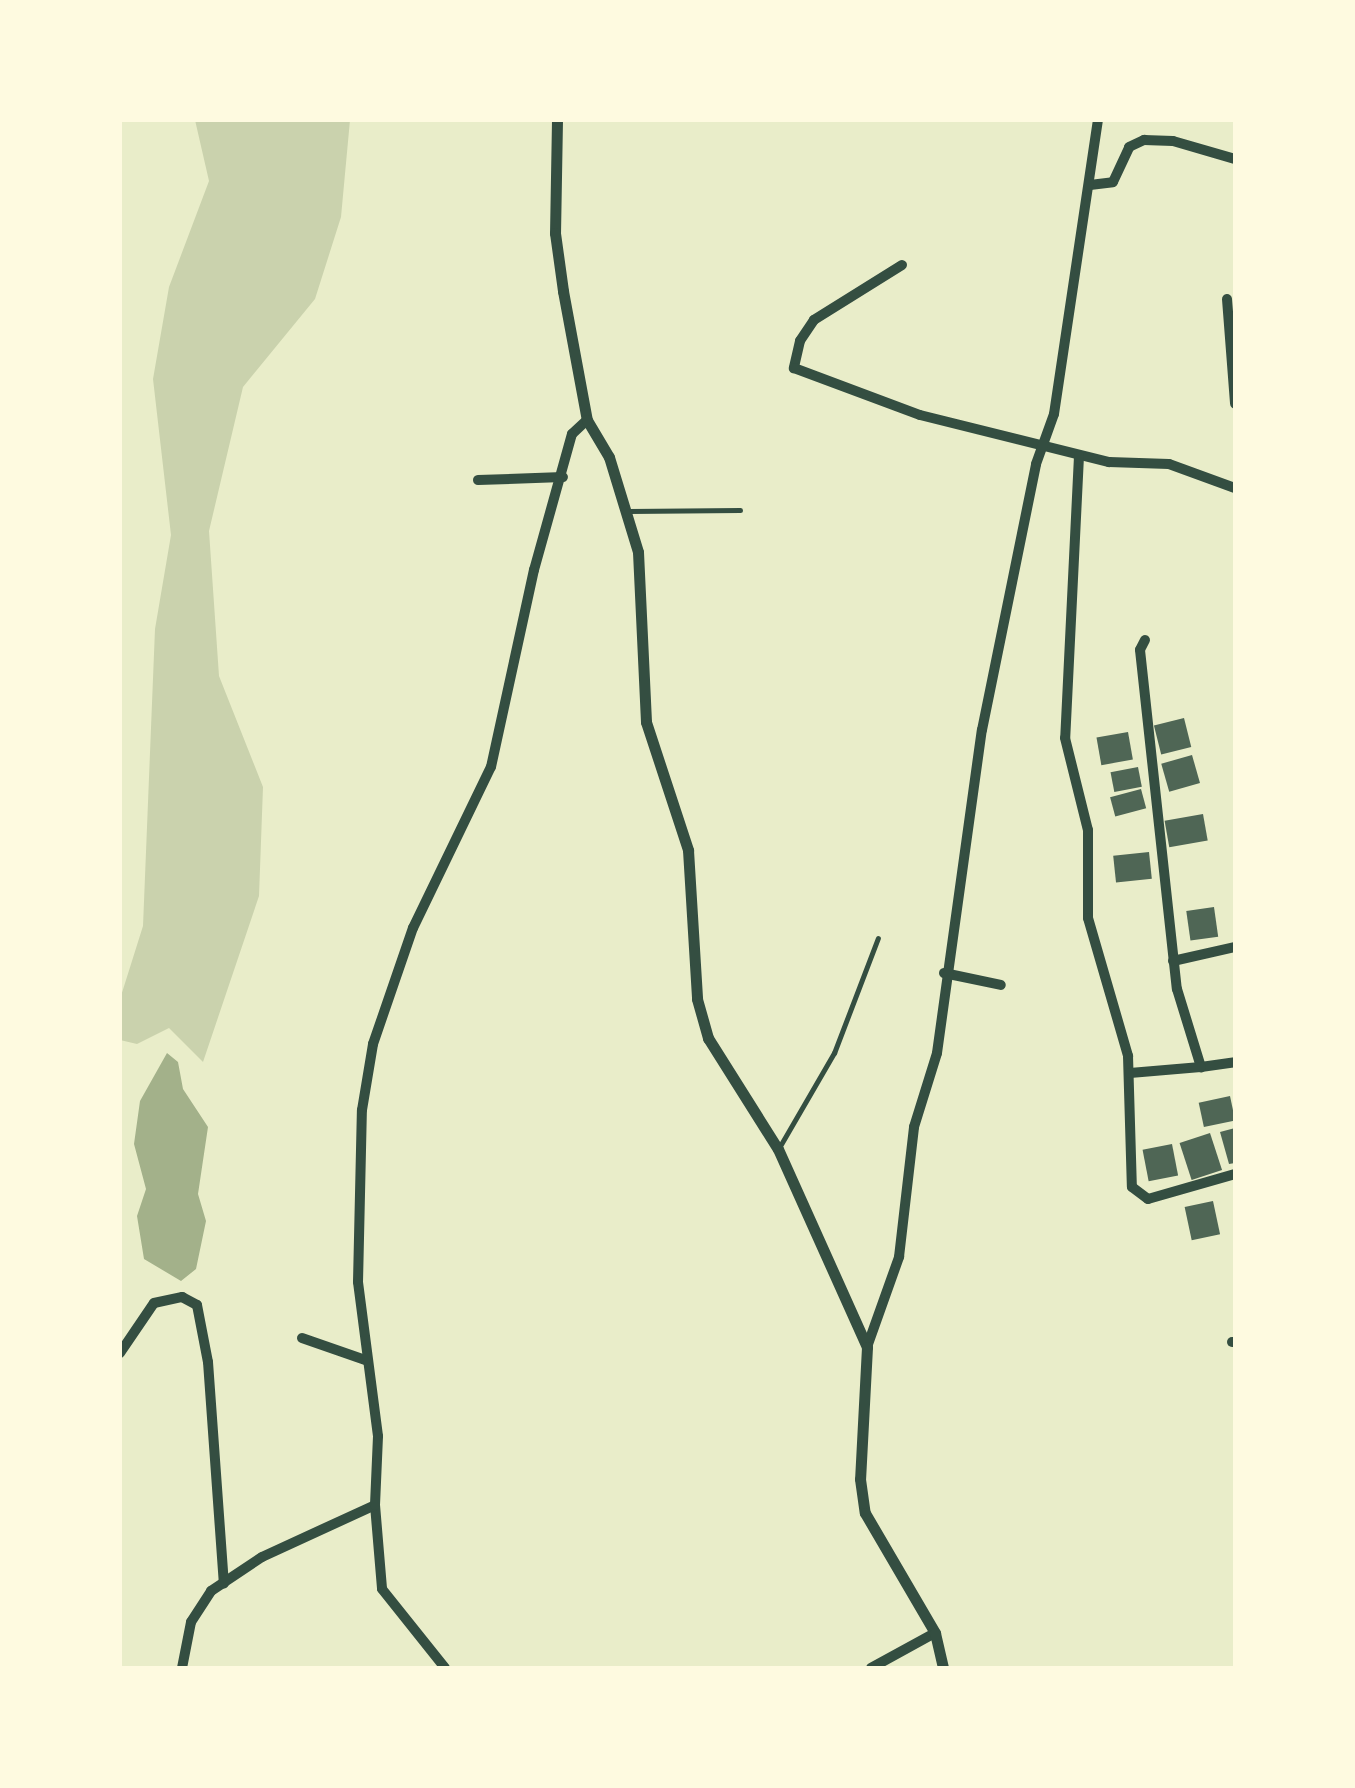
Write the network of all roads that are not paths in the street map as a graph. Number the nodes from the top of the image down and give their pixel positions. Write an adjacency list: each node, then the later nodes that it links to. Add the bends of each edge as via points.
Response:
1 (557, 120): 8 (street, via 555,233)
2 (1098, 120): 4 (street)
3 (1235, 159): 4 (street, via 1144,140 1129,147 1113,182)
4 (1090, 185): 9 (street, via 1054,414)
5 (902, 265): 9 (street, via 814,320 800,340 794,368 854,394)
6 (1227, 299): 7 (street)
7 (1235, 404)
8 (587, 420): 11 (street, via 572,434); 15 (street)
9 (1042, 446): 10 (street); 20 (street, via 982,730)
10 (1079, 456): 13 (street, via 1170,464); 24 (street, via 1065,738 1088,830 1088,918)
11 (563, 476): 12 (street); 30 (street, via 525,604 492,767 413,928 373,1044 362,1110 359,1224)
12 (478, 480)
13 (1235, 488)
14 (740, 510): 15 (lane)
15 (626, 512): 25 (street, via 638,552 646,722 688,850 697,999 708,1038)
16 (1146, 640): 19 (street, via 1140,650)
17 (878, 938): 25 (lane, via 834,1053)
18 (1235, 947): 19 (street)
19 (1173, 961): 23 (street)
20 (944, 972): 21 (street); 28 (street, via 937,1053 914,1127 899,1257)
21 (1001, 985)
22 (1235, 1062): 23 (street)
23 (1201, 1066): 24 (street)
24 (1130, 1073): 26 (street, via 1132,1187 1148,1198)
25 (778, 1148): 28 (street)
26 (1235, 1174)
27 (302, 1338): 30 (street)
28 (866, 1347): 33 (street, via 860,1479 865,1513)
29 (120, 1354): 32 (street, via 154,1303 182,1297 197,1305 208,1362)
30 (365, 1360): 31 (street, via 378,1436)
31 (375, 1504): 32 (street); 35 (street, via 382,1590)
32 (224, 1583): 34 (street, via 191,1622)
33 (935, 1633): 36 (street); 37 (street)
34 (182, 1668)
35 (445, 1668)
36 (870, 1668)
37 (943, 1668)

